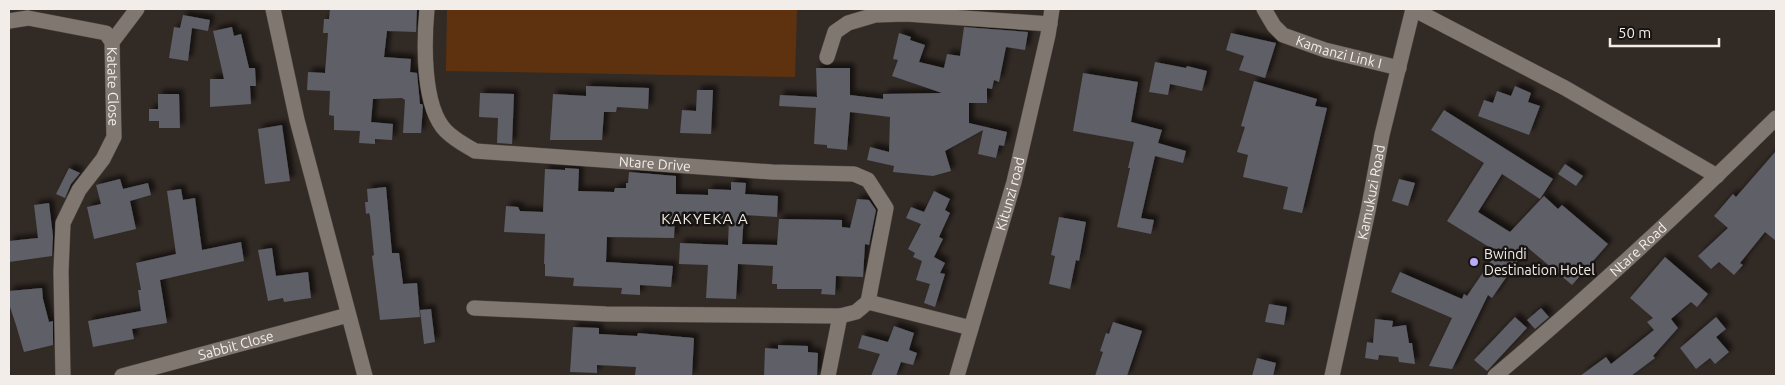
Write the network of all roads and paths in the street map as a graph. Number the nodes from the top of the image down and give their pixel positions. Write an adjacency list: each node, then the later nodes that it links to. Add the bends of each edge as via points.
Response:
1 (138, 9): 9 (street)
2 (273, 9): 16 (street, via 297,120)
3 (427, 9): 14 (street, Ntare Drive, via 425,46 436,115 445,131 475,151 772,172 854,174 868,180 886,208)
4 (1052, 9): 8 (street, Kitunzi road)
5 (1264, 9): 11 (street, Kamanzi Link I, via 1283,35 1325,50)
6 (1413, 9): 11 (street, Kamukuzi Road); 13 (street, via 1565,88)
7 (9, 21): 9 (street, Katate Close, via 28,18 106,33)
8 (1050, 24): 10 (street, via 906,14 875,15 848,23 835,32); 18 (street, Kitunzi road, via 1014,182)
9 (112, 42): 19 (street, Katate Close, via 114,137 103,159 79,190 63,223)
10 (827, 57)
11 (1399, 68): 24 (street, Kamukuzi Road)
12 (1776, 118): 13 (street, Ntare Road)
13 (1717, 176): 25 (street, Ntare Road)
14 (868, 302): 17 (street, via 856,312); 18 (street)
15 (474, 308): 17 (street, via 606,314)
16 (348, 315): 20 (street, Sabbit Close); 21 (street)
17 (840, 316): 22 (street)
18 (971, 328): 23 (street, Kitunzi road)
19 (64, 376)
20 (122, 376)
21 (365, 376)
22 (828, 376)
23 (956, 376)
24 (1332, 376)
25 (1495, 376)

